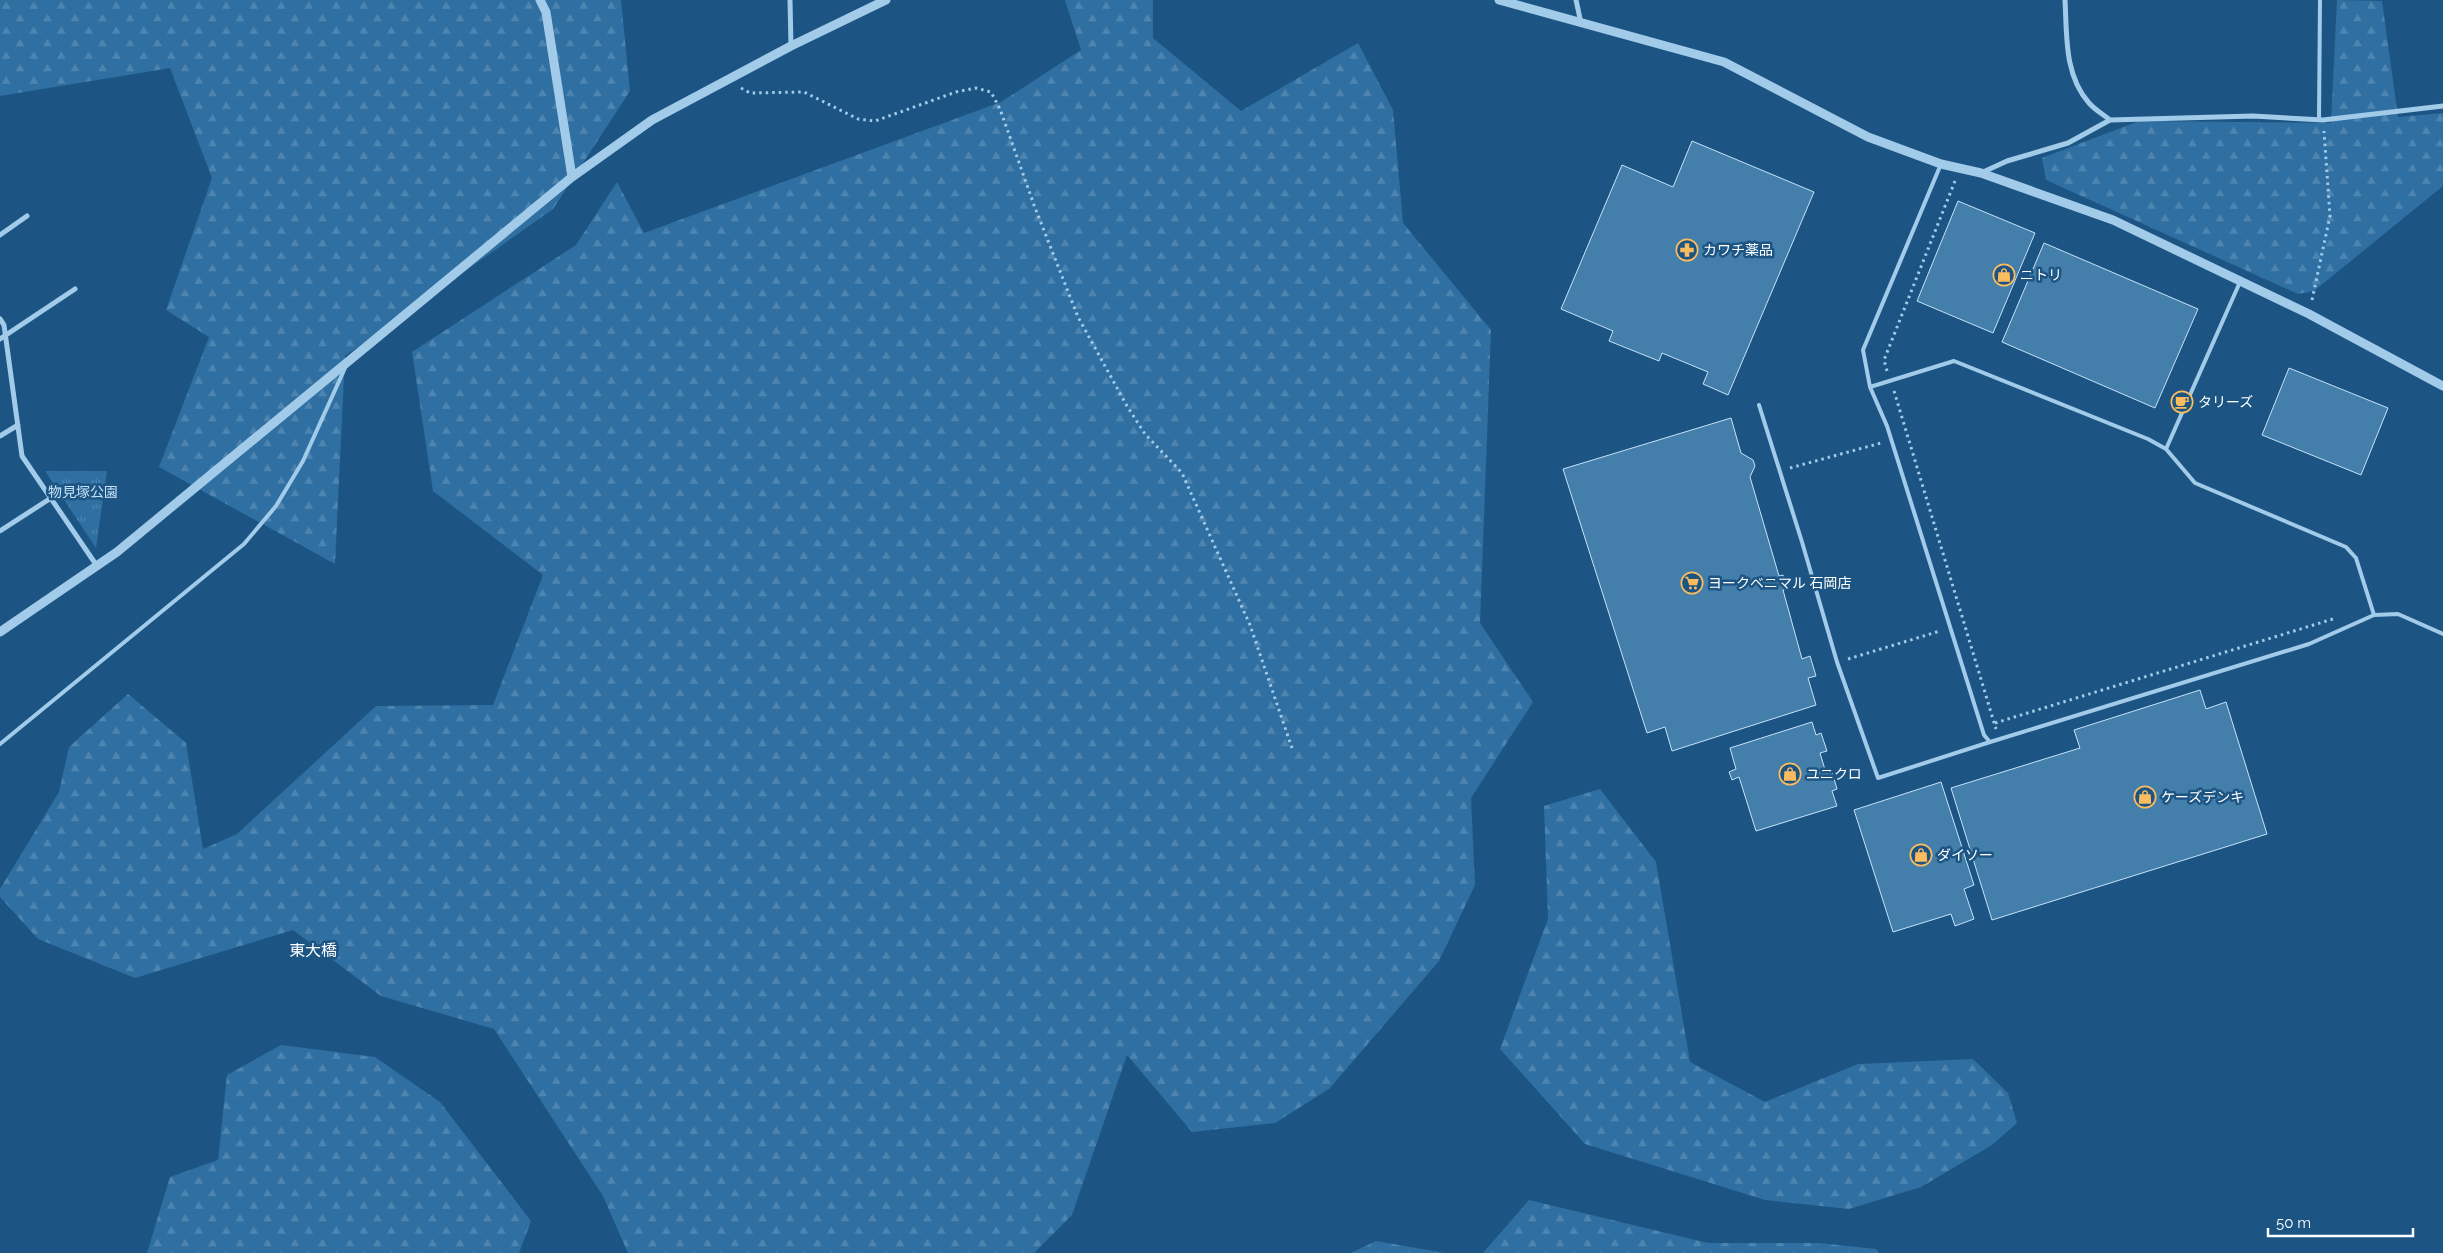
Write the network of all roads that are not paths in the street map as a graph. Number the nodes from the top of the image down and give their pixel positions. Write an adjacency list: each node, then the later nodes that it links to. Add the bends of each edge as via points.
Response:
1 (540, 0): 15 (street, via 546,12)
2 (790, 0): 9 (street)
3 (886, 0): 9 (street)
4 (1499, 0): 8 (street)
5 (1576, 0): 8 (street)
6 (2064, 0): 11 (street, via 2070,65 2077,87 2090,104)
7 (2320, 0): 12 (lane)
8 (1581, 23): 13 (street, via 1724,62 1868,136)
9 (791, 46): 15 (street, via 652,120)
10 (2443, 106): 12 (street)
11 (2110, 120): 12 (street, via 2253,116); 14 (street, via 2068,143 2007,161)
12 (2321, 120)
13 (1941, 164): 14 (street); 24 (lane, via 1863,350)
14 (1981, 173): 18 (street, via 2113,220)
15 (572, 177): 22 (street)
16 (27, 216): 17 (street)
17 (0, 235)
18 (2240, 280): 23 (street); 28 (lane)
19 (75, 289): 21 (street)
20 (0, 319): 21 (street, via 4,324)
21 (3, 337): 26 (street)
22 (348, 361): 31 (street); 36 (lane, via 303,461 276,506 244,544)
23 (2443, 386)
24 (1870, 387): 28 (lane, via 1954,361); 35 (lane, via 1892,440 1984,735)
25 (1759, 405): 35 (lane, via 1837,662 1878,778)
26 (18, 425): 27 (street); 29 (street, via 22,456)
27 (0, 436)
28 (2166, 449): 32 (lane, via 2196,483 2346,547 2356,558)
29 (50, 498): 30 (street); 31 (street)
30 (0, 531)
31 (97, 566): 33 (street)
32 (2374, 615): 34 (lane, via 2398,614); 35 (lane, via 2309,644)
33 (0, 632)
34 (2443, 634)
35 (1990, 742)
36 (0, 744)

